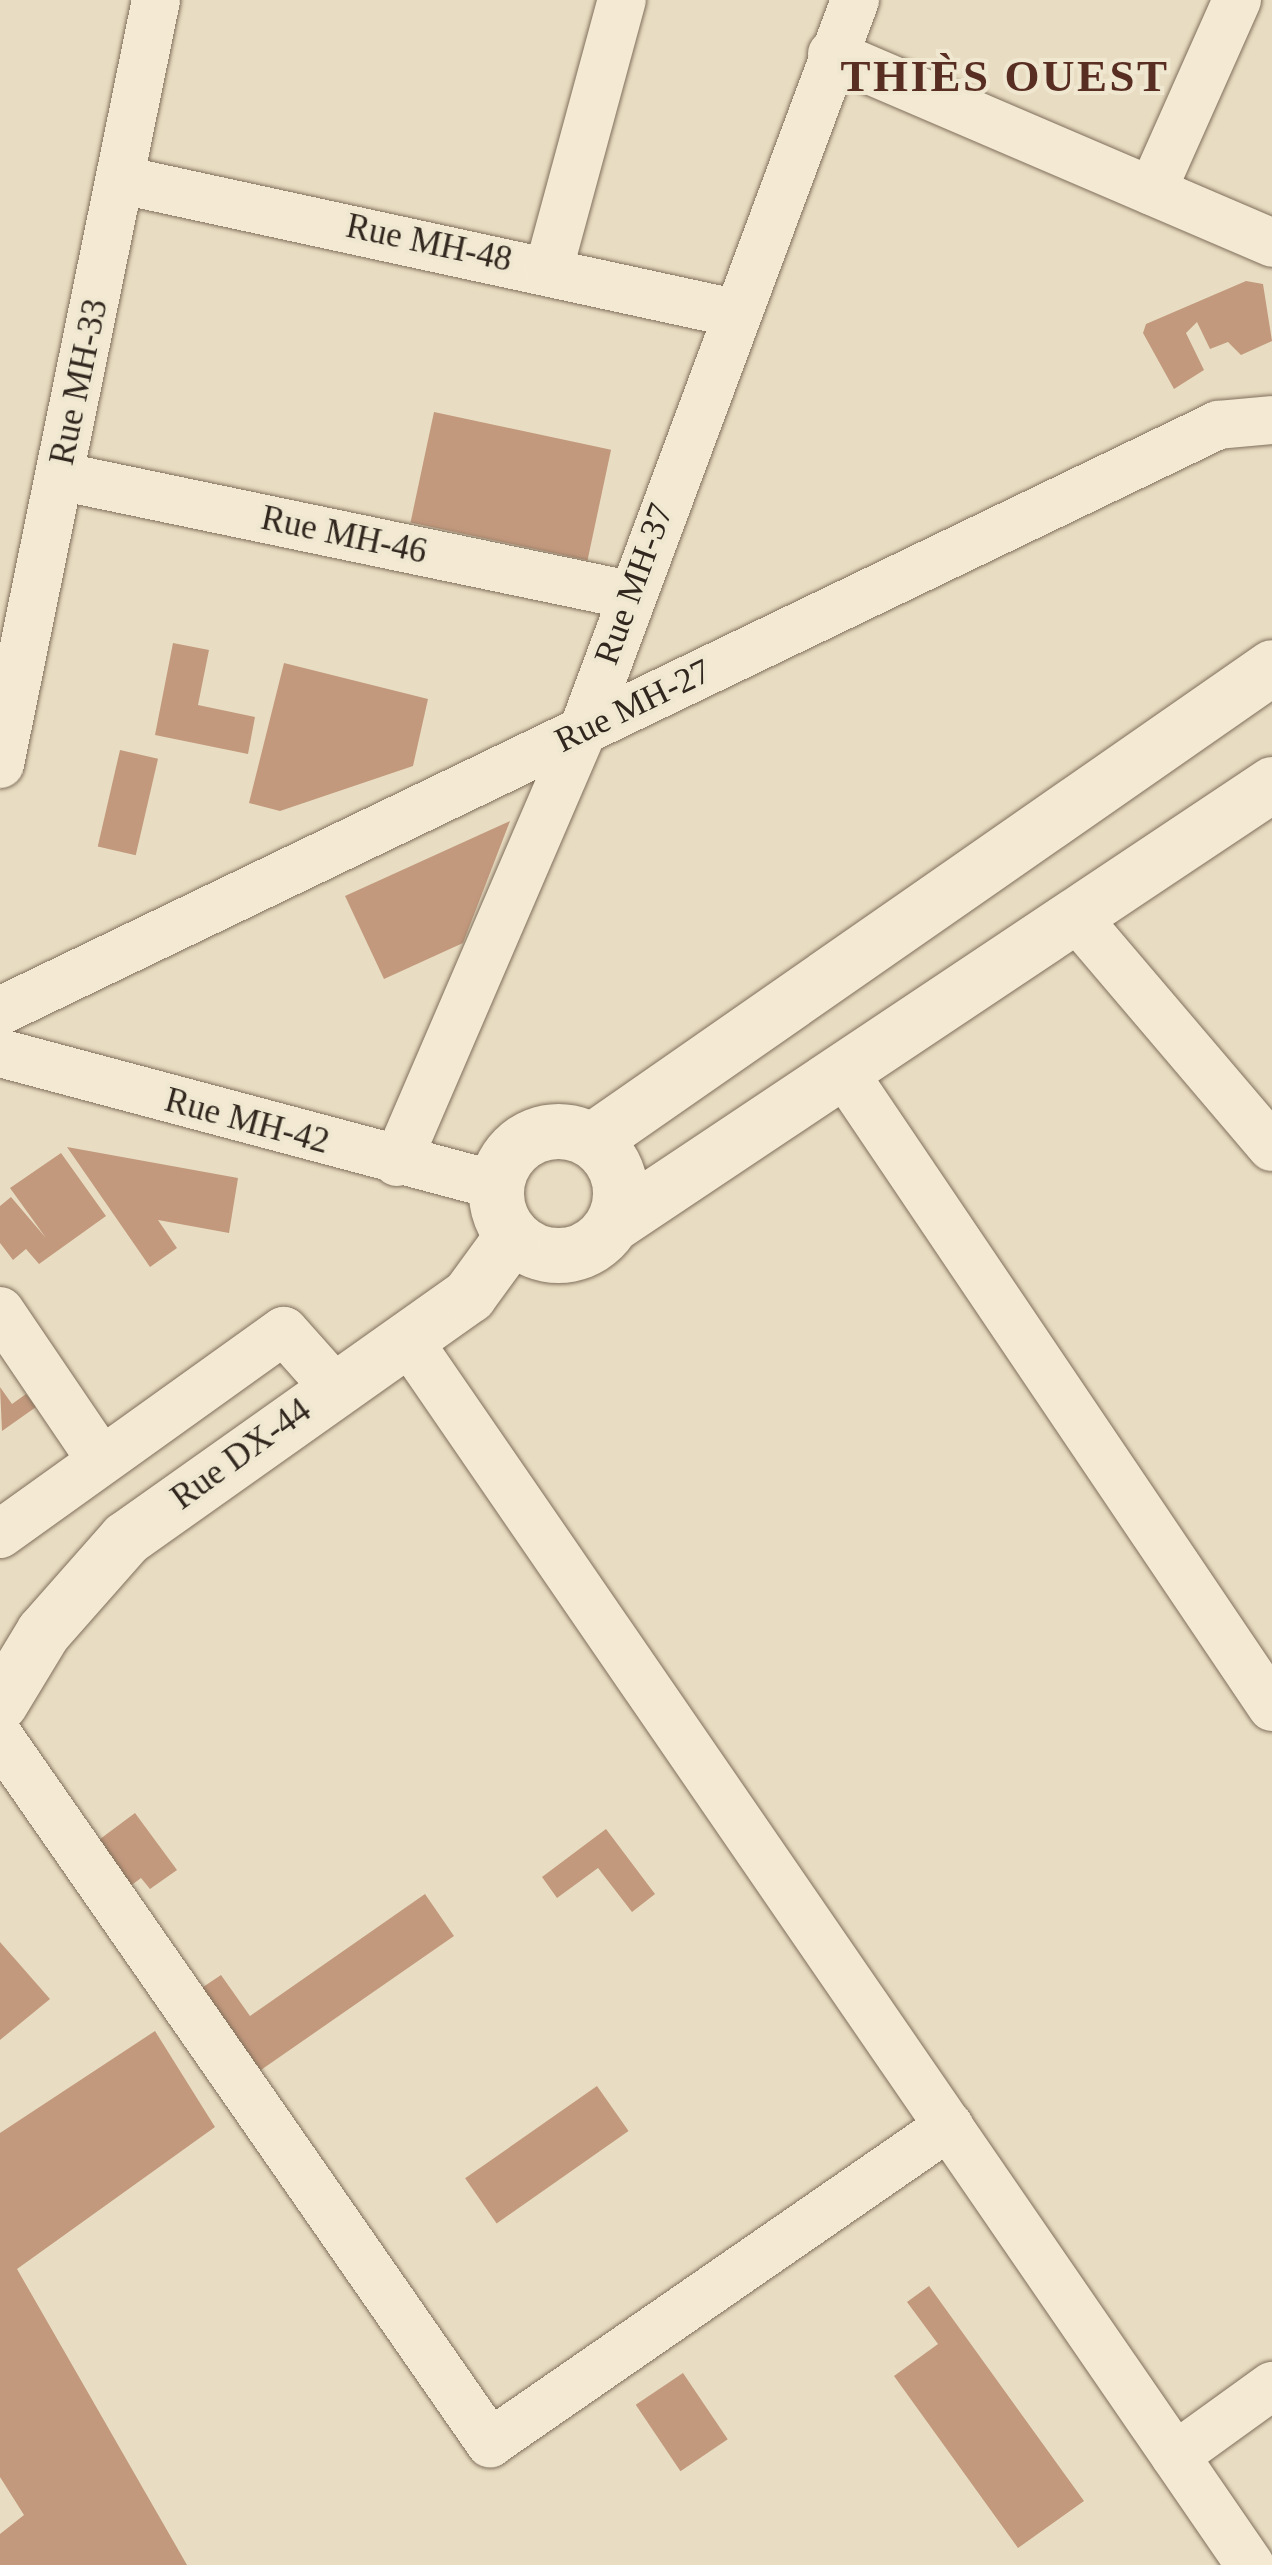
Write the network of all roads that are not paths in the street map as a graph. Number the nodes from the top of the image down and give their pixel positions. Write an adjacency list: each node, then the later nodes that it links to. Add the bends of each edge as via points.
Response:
1 (156, 0): 6 (street, Rue MH-33)
2 (622, 0): 9 (street)
3 (855, 0): 5 (street, Rue MH-37)
4 (1237, 0): 7 (street)
5 (832, 54): 7 (street); 10 (street, Rue MH-37)
6 (122, 180): 9 (street, Rue MH-48); 12 (street, Rue MH-33)
7 (1152, 191): 8 (street)
8 (1272, 243)
9 (549, 268): 10 (street, Rue MH-48)
10 (734, 313): 13 (street, Rue MH-37)
11 (1272, 420): 15 (street, Rue MH-27, via 1218,424)
12 (58, 476): 13 (street, Rue MH-46); 16 (street, Rue MH-33)
13 (629, 595): 15 (street, Rue MH-37)
14 (1272, 668): 22 (street)
15 (583, 730): 19 (street, Rue MH-27); 24 (street, Rue MH-37)
16 (0, 764)
17 (1272, 784): 18 (street)
18 (1076, 917): 21 (street); 23 (street)
19 (0, 1011)
20 (0, 1053): 24 (street, Rue MH-42)
21 (843, 1071): 26 (street); 34 (street)
22 (592, 1140): 25 (street, via 563,1130 539,1132 502,1162); 26 (street, via 614,1162 622,1193)
23 (1272, 1147)
24 (398, 1162): 25 (street, Rue MH-42)
25 (495, 1185): 27 (street, via 498,1212)
26 (614, 1223): 27 (street, via 593,1246 566,1256 536,1252)
27 (512, 1236): 29 (street, Rue DX-44, via 468,1295)
28 (0, 1311): 31 (street)
29 (406, 1337): 30 (street, Rue DX-44); 36 (street)
30 (333, 1386): 31 (street, via 284,1331); 33 (street, Rue DX-44, via 126,1538 43,1632)
31 (101, 1460): 32 (street)
32 (0, 1534)
33 (0, 1704)
34 (1272, 1707)
35 (0, 1738): 36 (street, via 490,2444)
36 (949, 2126): 38 (street)
37 (1272, 2386): 38 (street)
38 (1175, 2456): 39 (street)
39 (1250, 2565)

